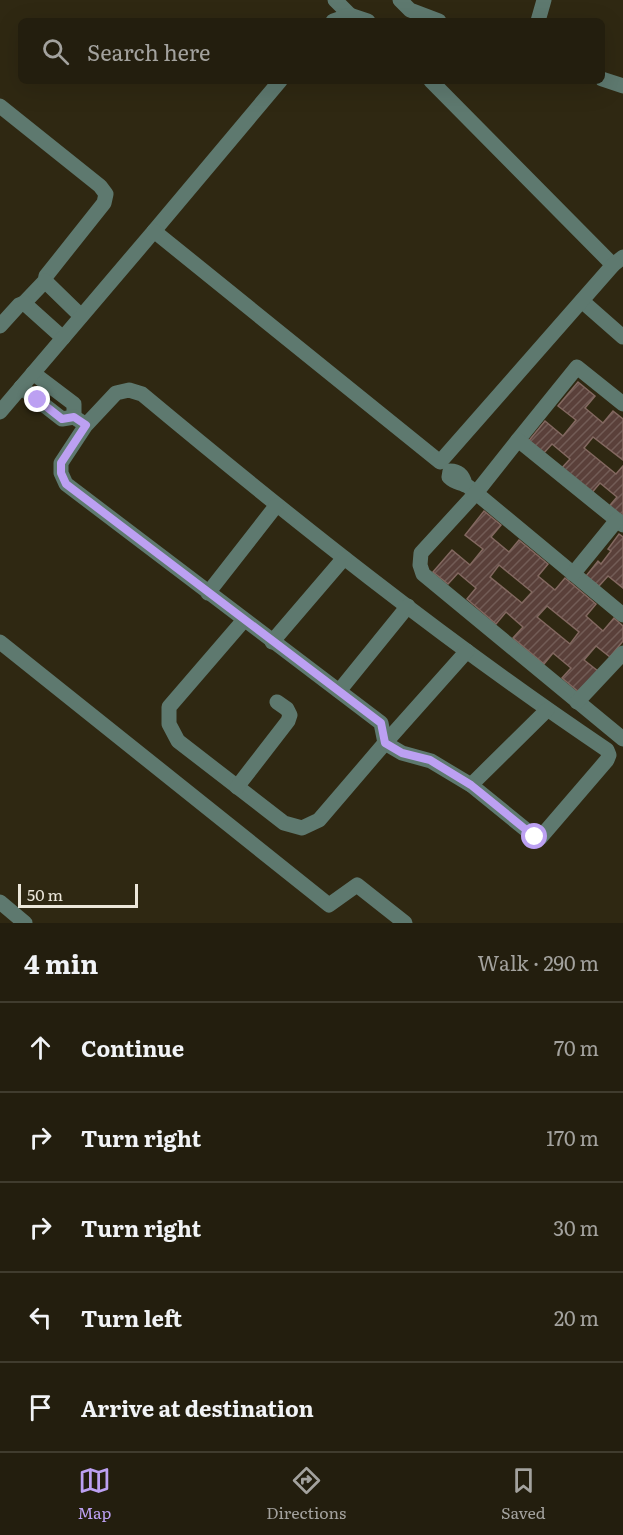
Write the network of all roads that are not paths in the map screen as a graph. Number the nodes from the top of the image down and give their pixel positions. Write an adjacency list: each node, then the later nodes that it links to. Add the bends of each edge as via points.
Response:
1 (334, 0): 4 (street)
2 (400, 0): 7 (street, via 410,10)
3 (544, 0): 8 (street)
4 (350, 15): 5 (street); 6 (street)
5 (342, 18)
6 (359, 18)
7 (432, 18)
8 (539, 18)
9 (605, 80): 12 (street)
10 (277, 84): 14 (street)
11 (436, 84): 15 (street)
12 (623, 86)
13 (0, 106): 16 (street, via 106,194 104,203)
14 (154, 231): 19 (street); 29 (street)
15 (618, 261): 17 (street)
16 (45, 281): 18 (street); 19 (street)
17 (582, 301): 21 (street); 29 (street)
18 (24, 303): 20 (street); 22 (street)
19 (81, 316): 22 (street)
20 (0, 326)
21 (623, 337)
22 (63, 338): 23 (street)
23 (33, 373): 24 (street); 27 (street, via 74,404)
24 (21, 387): 26 (street); 27 (street, via 62,419)
25 (623, 404): 28 (street, via 577,367)
26 (0, 412)
27 (80, 421): 31 (street, via 117,393 129,390 142,394); 35 (street, via 61,463 66,484)
28 (518, 440): 30 (street); 32 (street)
29 (449, 470): 30 (street, via 463,478)
30 (470, 489): 34 (street); 45 (street, via 421,554 423,574)
31 (276, 506): 33 (street); 35 (street)
32 (620, 523): 34 (street)
33 (344, 558): 36 (street); 40 (street)
34 (573, 574): 37 (street)
35 (208, 593): 38 (street)
36 (408, 606): 41 (street); 43 (street)
37 (623, 615)
38 (244, 620): 40 (street); 50 (street, via 170,707 169,724 178,741)
39 (0, 642): 53 (street, via 329,905 357,885)
40 (272, 642): 43 (street)
41 (467, 651): 46 (street); 48 (street)
42 (623, 654): 45 (street)
43 (339, 691): 48 (street, via 381,723)
44 (277, 702): 50 (street, via 287,709 288,722)
45 (577, 702): 47 (street)
46 (547, 710): 49 (street); 49 (street, via 609,755 545,835 535,837)
47 (623, 739)
48 (385, 743): 49 (street, via 402,753 430,760); 50 (street, via 319,820 302,828 284,823)
49 (471, 785)
50 (237, 787)
51 (0, 902): 52 (street)
52 (25, 923)
53 (405, 923)

